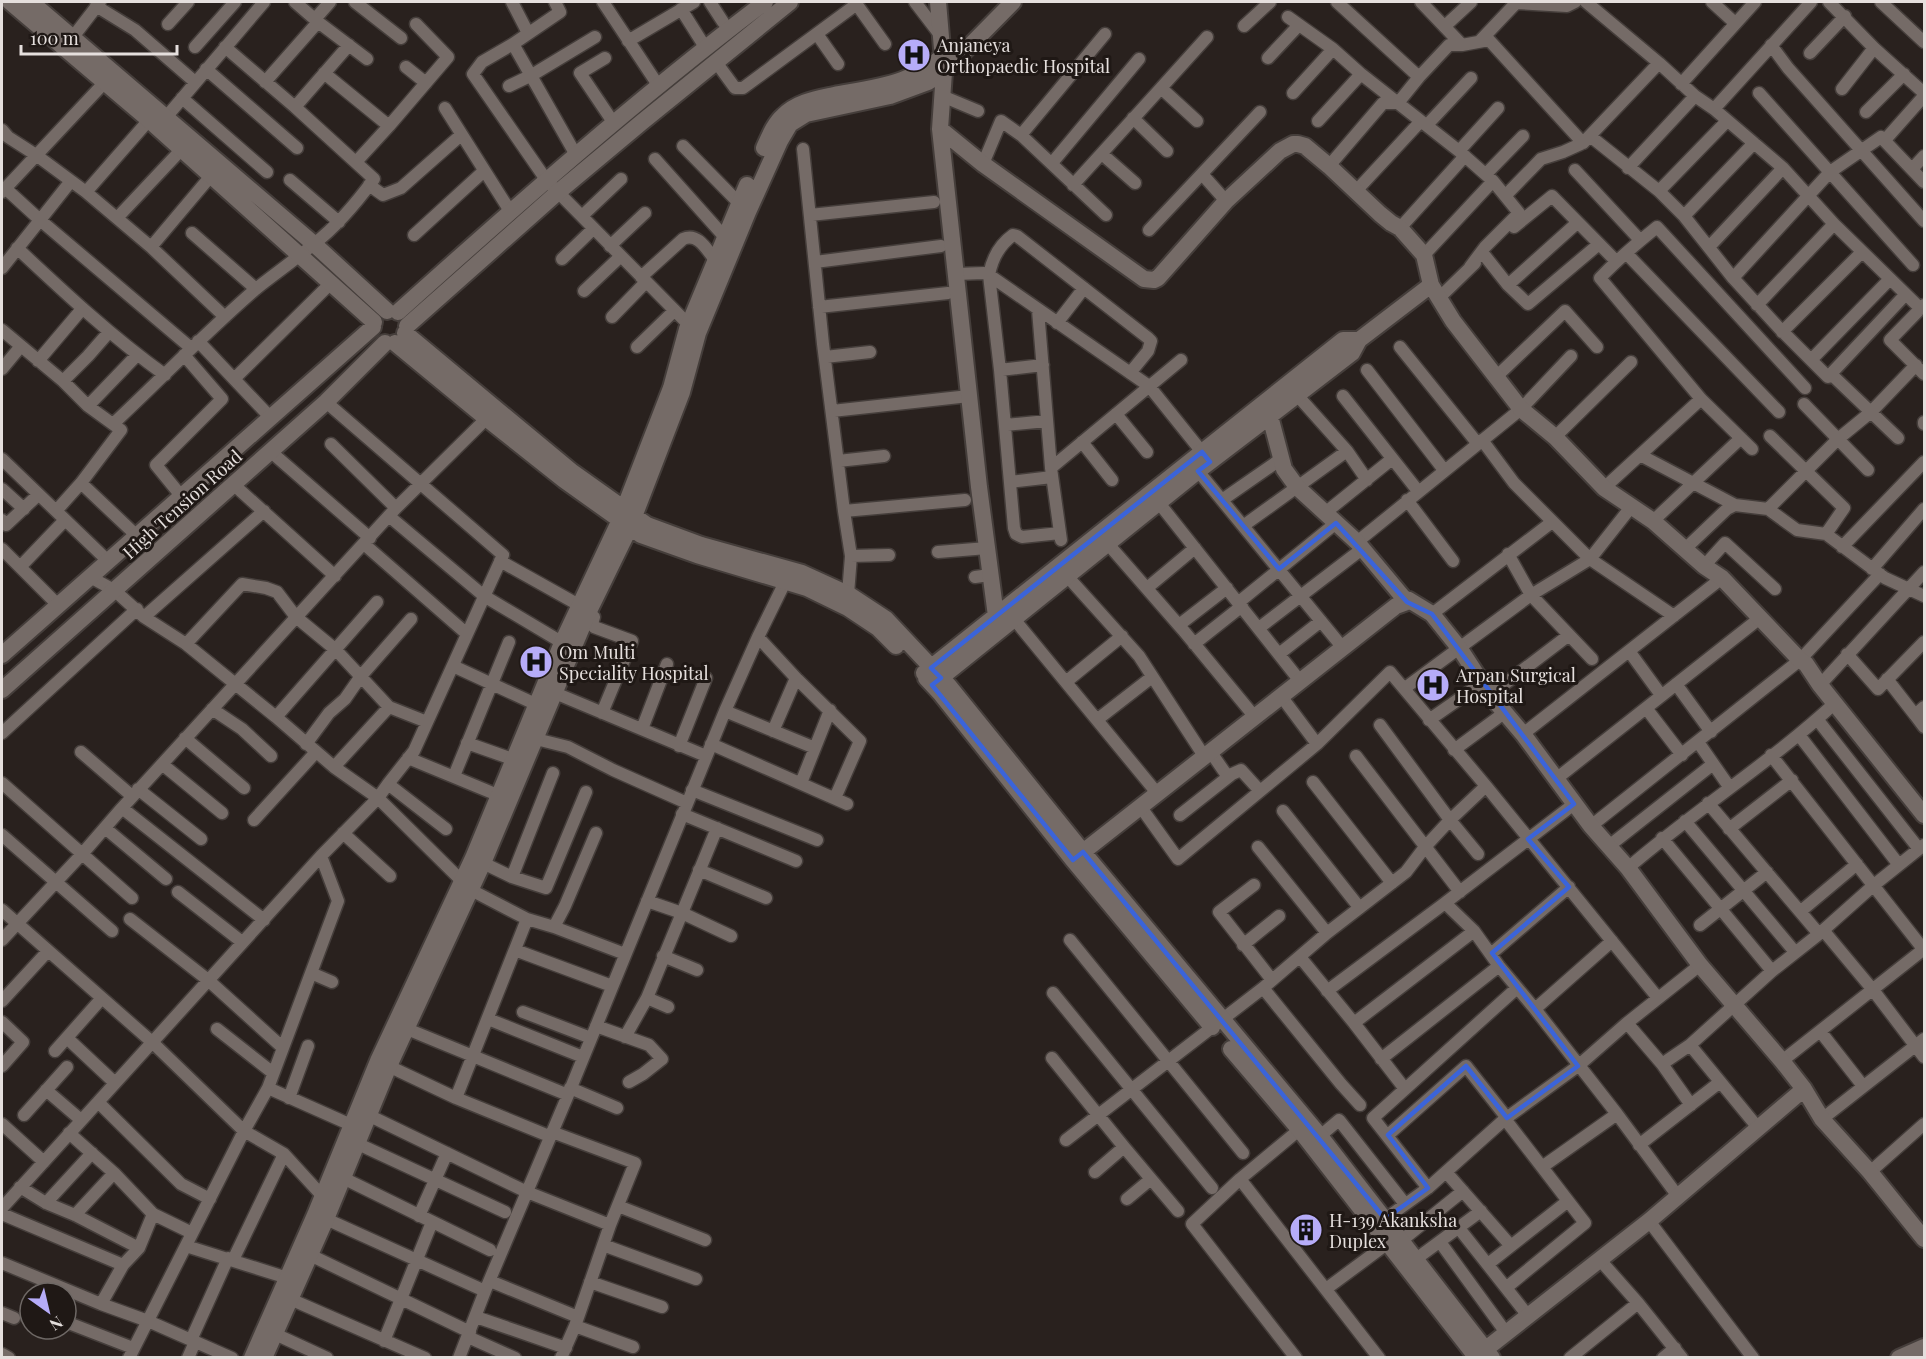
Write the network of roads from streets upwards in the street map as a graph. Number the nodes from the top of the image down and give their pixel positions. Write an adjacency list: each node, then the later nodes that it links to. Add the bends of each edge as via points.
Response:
1 (10, 2): 33 (street)
2 (188, 2): 41 (street)
3 (235, 2): 62 (street)
4 (263, 2): 63 (street)
5 (295, 2): 38 (street)
6 (330, 2): 38 (street)
7 (356, 2): 35 (street)
8 (379, 2): 35 (street)
9 (512, 2): 46 (street)
10 (555, 2): 46 (street, via 560,12)
11 (603, 2): 54 (street)
12 (694, 2): 34 (street)
13 (710, 2): 39 (street)
14 (765, 2): 64 (street)
15 (790, 2): 72 (street)
16 (915, 2): 49 (street)
17 (938, 2): 49 (street)
18 (998, 2): 75 (street)
19 (1012, 2): 75 (street)
20 (1270, 2): 44 (street)
21 (1337, 2): 83 (street)
22 (1421, 2): 45 (street)
23 (1471, 2): 45 (street)
24 (1575, 2): 55 (street, via 1567,6 1516,3)
25 (1586, 2): 73 (street)
26 (1712, 2): 40 (street)
27 (1755, 2): 40 (street)
28 (1811, 2): 61 (street)
29 (1828, 2): 36 (street)
30 (1881, 2): 56 (street)
31 (856, 3): 47 (street); 58 (street)
32 (98, 4): 50 (street); 86 (street)
33 (33, 6): 50 (street); 85 (street)
34 (681, 9): 54 (street); 64 (street)
35 (370, 12): 53 (street)
36 (1845, 16): 65 (street); 67 (street)
37 (1288, 17): 43 (street)
38 (316, 20): 59 (street); 87 (street)
39 (723, 22)
40 (1735, 23): 89 (street)
41 (168, 24)
42 (416, 24): 88 (street, via 448,57)
43 (1299, 25): 66 (street); 69 (street)
44 (1244, 26)
45 (1445, 26): 60 (street)
46 (528, 33): 57 (street)
47 (817, 34): 72 (street, via 743,88 735,88); 74 (street)
48 (1105, 34): 120 (street)
49 (941, 36): 75 (street)
50 (73, 37): 110 (street)
51 (595, 37): 82 (street)
52 (1207, 37): 93 (street)
53 (401, 38)
54 (628, 41): 90 (street)
55 (1480, 41): 60 (street); 122 (street, via 1490,40)
56 (1924, 42)
57 (513, 44): 82 (street); 158 (street, via 482,62 473,74)
58 (885, 44)
59 (349, 45): 70 (street); 78 (street)
60 (1462, 45): 83 (street, via 1449,45)
61 (1771, 45): 105 (street); 129 (street)
62 (195, 47)
63 (225, 47): 77 (street); 87 (street)
64 (705, 47): 79 (street)
65 (1874, 48): 81 (street); 94 (street)
66 (1333, 49): 80 (street); 95 (street)
67 (1810, 53)
68 (605, 58): 113 (street, via 580,73)
69 (1268, 58)
70 (368, 59)
71 (1139, 59): 138 (street)
72 (716, 62): 92 (street)
73 (1659, 63): 89 (street); 122 (street)
74 (838, 64)
75 (943, 65): 98 (street); 167 (street, via 887,85 815,99 792,108 781,117 770,136); 187 (street, via 928,82 913,89 818,110 790,124)
76 (406, 67): 88 (street)
77 (206, 69): 86 (street); 126 (street)
78 (324, 73): 102 (street); 116 (street)
79 (673, 73): 90 (street); 92 (street)
80 (1361, 74): 101 (street); 112 (street)
81 (1904, 74): 97 (street); 108 (street)
82 (532, 75): 91 (street); 134 (street)
83 (1419, 77): 101 (street)
84 (1471, 78): 115 (street)
85 (105, 82): 110 (street); 133 (street)
86 (195, 82): 100 (street)
87 (265, 82): 102 (street)
88 (426, 83): 116 (street)
89 (1681, 84): 99 (street)
90 (658, 85): 113 (street)
91 (509, 86)
92 (685, 87): 158 (street)
93 (1161, 88): 109 (street); 111 (street)
94 (1842, 89)
95 (1293, 93)
96 (1759, 93): 147 (street)
97 (1924, 94): 123 (street)
98 (942, 96): 106 (street); 117 (street)
99 (1695, 96): 105 (street); 141 (street)
100 (182, 98): 110 (street); 146 (street)
101 (1398, 104): 115 (street); 140 (street, via 1383,103)
102 (295, 107): 137 (street)
103 (445, 108): 119 (street)
104 (1498, 108): 131 (street)
105 (1714, 110): 114 (street)
106 (978, 111)
107 (1260, 111): 148 (street)
108 (1866, 112)
109 (1133, 118): 130 (street); 132 (street)
110 (157, 121): 128 (street); 162 (street); 188 (street)
111 (1197, 121)
112 (1318, 121)
113 (614, 122): 134 (street)
114 (1726, 122): 124 (street); 161 (street)
115 (1424, 123): 131 (street); 160 (street)
116 (389, 126): 137 (street)
117 (940, 129): 139 (street); 207 (street)
118 (2, 130): 133 (street)
119 (461, 135): 145 (street); 156 (street, via 401,188 383,195)
120 (1021, 135): 138 (street); 139 (street, via 1001,121)
121 (1523, 136): 150 (street)
122 (1586, 139): 141 (street); 163 (street, via 1563,153 1541,159)
123 (1885, 140): 129 (street, via 1881,137); 143 (street)
124 (1754, 143): 142 (street); 174 (street)
125 (683, 146): 167 (street)
126 (297, 148)
127 (803, 149): 170 (street)
128 (181, 150): 149 (street); 175 (street)
129 (1862, 150): 147 (street); 177 (street)
130 (1167, 151)
131 (1462, 153): 150 (street); 181 (street)
132 (1102, 154): 155 (street); 157 (street)
133 (36, 155): 153 (street); 159 (street)
134 (576, 155): 158 (street)
135 (1924, 156): 143 (street)
136 (655, 159): 187 (street)
137 (356, 162): 156 (street, via 374,179)
138 (1053, 163): 157 (street)
139 (983, 164): 165 (street, via 1149,280 1158,278)
140 (1329, 166): 160 (street); 165 (street, via 1305,146 1286,147)
141 (1628, 168): 161 (street)
142 (1783, 168): 164 (street); 193 (street)
143 (1912, 169): 154 (street)
144 (1575, 170): 186 (street)
145 (484, 171): 168 (street); 185 (street)
146 (267, 172)
147 (1830, 172): 164 (street); 204 (street)
148 (1202, 174): 165 (street); 183 (street)
149 (210, 177): 192 (street); 196 (street)
150 (1490, 178): 163 (street); 197 (street)
151 (621, 179): 173 (street)
152 (290, 180): 178 (street)
153 (71, 181): 162 (street); 176 (street)
154 (1924, 182)
155 (1136, 183)
156 (369, 185): 178 (street)
157 (1073, 185): 171 (street)
158 (552, 187): 168 (street); 173 (street); 229 (street)
159 (3, 190): 176 (street)
160 (1356, 191): 181 (street)
161 (1659, 191): 174 (street)
162 (86, 192): 175 (street)
163 (1506, 195): 172 (street)
164 (1809, 196): 180 (street); 209 (street)
165 (1226, 201)
166 (934, 202): 170 (street)
167 (739, 203): 187 (street)
168 (510, 211): 229 (street)
169 (645, 213): 190 (street)
170 (810, 215): 203 (street)
171 (1106, 215)
172 (1521, 215): 179 (street, via 1552,196); 199 (street); 206 (street, via 1485,247)
173 (582, 216): 182 (street)
174 (1684, 216): 193 (street)
175 (117, 218): 192 (street)
176 (39, 220): 194 (street); 238 (street)
177 (1924, 221)
178 (339, 222): 188 (street)
179 (1577, 223): 189 (street); 213 (street)
180 (1834, 224): 195 (street); 220 (street)
181 (1400, 228): 197 (street)
182 (593, 229): 190 (street); 201 (street)
183 (1149, 230)
184 (192, 233): 215 (street)
185 (414, 235)
186 (1640, 240): 200 (street); 260 (street, via 1657,227)
187 (729, 241): 202 (street); 230 (street)
188 (315, 244): 196 (street); 229 (street)
189 (1599, 244): 200 (street); 213 (street, via 1528,304)
190 (610, 246): 198 (street)
191 (940, 246): 203 (street)
192 (151, 247): 226 (street)
193 (1709, 247): 209 (street)
194 (17, 249): 205 (street); 223 (street)
195 (1862, 252): 211 (street); 233 (street)
196 (299, 254): 212 (street); 215 (street)
197 (1424, 255): 217 (street)
198 (621, 256): 210 (street); 216 (street)
199 (1485, 256): 206 (street); 213 (street)
200 (1622, 257): 264 (street, via 1600,278); 270 (street)
201 (562, 259)
202 (715, 260): 210 (street, via 695,238 688,237); 230 (street)
203 (815, 262): 221 (street)
204 (1913, 265)
205 (2, 266)
206 (1470, 267): 217 (street)
207 (956, 274): 208 (street); 262 (street)
208 (989, 275): 214 (street, via 998,251 1013,235); 224 (street); 251 (street)
209 (1733, 278): 220 (street)
210 (644, 279): 225 (street); 227 (street)
211 (1889, 280): 219 (street); 245 (street)
212 (332, 282): 229 (street); 257 (street)
213 (1508, 285)
214 (1084, 288): 228 (street); 253 (street, via 1151,341)
215 (256, 289): 226 (street)
216 (584, 291)
217 (1436, 291): 234 (street); 256 (street, via 1453,321)
218 (948, 294): 221 (street)
219 (1905, 295): 222 (street); 254 (street)
220 (1757, 305): 233 (street)
221 (819, 307): 243 (street)
222 (1922, 307): 250 (street, via 1890,340)
223 (82, 309): 232 (street); 246 (street)
224 (1038, 310): 228 (street); 248 (street)
225 (674, 311): 230 (street); 236 (street)
226 (225, 317): 238 (street)
227 (612, 317)
228 (1057, 323): 253 (street)
229 (390, 327): 265 (street, High Tension Road); 272 (street); 275 (street, High Tension Road)
230 (693, 329): 329 (street, via 682,392)
231 (2, 330): 235 (street)
232 (109, 332): 241 (street); 258 (street)
233 (1782, 332): 245 (street)
234 (1359, 340): 261 (street, via 1352,353); 297 (street, via 1343,340)
235 (21, 346): 246 (street); 249 (street)
236 (637, 347)
237 (1597, 347): 256 (street, via 1566,311)
238 (191, 348): 255 (street); 257 (street); 315 (street, via 222,399 156,465)
239 (1400, 348): 285 (street)
240 (870, 352): 243 (street)
241 (136, 355): 255 (street); 267 (street)
242 (1571, 356): 268 (street)
243 (825, 357): 269 (street)
244 (1181, 360): 259 (street)
245 (1811, 360): 254 (street, via 1828,377)
246 (38, 361): 258 (street)
247 (1631, 362): 280 (street)
248 (1043, 365): 251 (street); 276 (street)
249 (2, 369)
250 (1920, 369): 271 (street)
251 (1000, 370): 278 (street)
252 (1367, 370): 299 (street)
253 (1130, 373): 259 (street)
254 (1831, 374): 271 (street)
255 (165, 375): 277 (street)
256 (1496, 377): 268 (street)
257 (234, 379): 275 (street)
258 (63, 381): 267 (street)
259 (1149, 386): 273 (street); 297 (street)
260 (1805, 388)
261 (1297, 395): 274 (street); 289 (street)
262 (969, 396): 269 (street); 341 (street)
263 (1343, 396): 295 (street)
264 (1701, 399): 281 (street); 291 (street)
265 (326, 402): 288 (street, High Tension Road); 309 (street)
266 (1804, 404): 283 (street)
267 (88, 406): 277 (street)
268 (1521, 409): 280 (street); 285 (street)
269 (832, 411): 296 (street)
270 (1779, 412)
271 (1871, 412): 282 (street); 283 (street)
272 (491, 414): 309 (street); 329 (street, via 564,480)
273 (1116, 414): 284 (street); 290 (street)
274 (1270, 416): 294 (street); 297 (street)
275 (271, 418): 315 (street, High Tension Road)
276 (1047, 421): 278 (street); 302 (street)
277 (113, 424): 306 (street, via 121,430)
278 (1005, 425): 305 (street)
279 (1770, 436): 301 (street)
280 (1555, 437): 311 (street)
281 (1741, 438): 287 (street); 307 (street)
282 (1898, 438)
283 (1838, 439): 300 (street); 301 (street)
284 (1082, 442): 302 (street); 303 (street)
285 (1480, 442): 299 (street); 333 (street)
286 (331, 444): 327 (street)
287 (1752, 449)
288 (270, 451): 308 (street, High Tension Road); 337 (street)
289 (1347, 451): 304 (street); 310 (street)
290 (1147, 452)
291 (1640, 455): 307 (street); 311 (street)
292 (884, 456): 296 (street)
293 (2, 459): 314 (street)
294 (1281, 459): 310 (street); 317 (street)
295 (1392, 459): 304 (street); 313 (street)
296 (838, 461): 326 (street)
297 (1204, 462): 317 (street); 319 (street); 386 (street)
298 (1924, 462): 340 (street)
299 (1444, 470): 313 (street)
300 (1868, 470)
301 (1806, 471): 323 (street); 335 (street, via 1844,508)
302 (1052, 473): 305 (street); 305 (street, via 1060,537 1016,534)
303 (1112, 480)
304 (1367, 480): 330 (street)
305 (1010, 482)
306 (81, 483): 328 (street); 336 (street)
307 (1693, 483): 320 (street); 332 (street)
308 (233, 484): 325 (street); 367 (street, High Tension Road)
309 (420, 484): 327 (street); 351 (street, via 503,555)
310 (1297, 487): 330 (street); 334 (street)
311 (1604, 488): 321 (street)
312 (2, 489): 322 (street)
313 (1418, 491): 318 (street)
314 (38, 495): 322 (street); 328 (street)
315 (182, 497): 336 (street, High Tension Road)
316 (965, 500): 326 (street)
317 (1222, 500): 334 (street)
318 (1407, 500): 339 (street); 352 (street)
319 (1160, 503): 338 (street); 342 (street)
320 (1735, 505): 323 (street); 344 (street)
321 (1631, 507): 332 (street); 349 (street)
322 (24, 508): 331 (street, via 6,525)
323 (1768, 509): 335 (street, via 1797,530)
324 (1924, 509): 356 (street)
325 (264, 511): 359 (street); 378 (street)
326 (844, 511): 348 (street)
327 (393, 512): 337 (street); 370 (street)
328 (61, 516): 350 (street); 354 (street)
329 (627, 518): 358 (street); 377 (street)
330 (1331, 518): 339 (street); 355 (street)
331 (2, 520)
332 (1653, 521): 344 (street)
333 (1552, 522): 346 (street); 349 (street)
334 (1243, 525): 355 (street)
335 (1826, 534): 340 (street)
336 (137, 536): 350 (street, High Tension Road)
337 (367, 541): 359 (street); 389 (street)
338 (1108, 544): 360 (street); 363 (street)
339 (1360, 545): 371 (street); 374 (street)
340 (1842, 547): 356 (street)
341 (987, 548): 345 (street); 386 (street, via 983,576)
342 (1196, 548): 363 (street); 364 (street)
343 (2, 549): 354 (street)
344 (1685, 549): 353 (street)
345 (938, 552)
346 (1508, 554): 369 (street); 379 (street)
347 (889, 555): 348 (street)
348 (851, 556): 368 (street)
349 (1590, 559): 369 (street); 380 (street)
350 (108, 561): 361 (street, High Tension Road)
351 (500, 561): 370 (street); 377 (street)
352 (1453, 561)
353 (1704, 566): 362 (street); 366 (street, via 1725,543)
354 (20, 567): 376 (street)
355 (1279, 570): 371 (street); 375 (street)
356 (1876, 571): 365 (street); 406 (street)
357 (1924, 572): 365 (street)
358 (788, 575): 368 (street); 392 (street); 410 (street, via 878,628)
359 (334, 576): 381 (street)
360 (1067, 576): 384 (street); 391 (street)
361 (90, 578): 367 (street); 376 (street, High Tension Road)
362 (1722, 578): 380 (street); 382 (street)
363 (1147, 588): 387 (street)
364 (1227, 588): 375 (street); 387 (street)
365 (1910, 588): 372 (street); 403 (street)
366 (1775, 589)
367 (114, 590): 378 (street); 423 (street, High Tension Road)
368 (848, 594): 410 (street, via 886,619)
369 (1531, 595): 390 (street); 399 (street)
370 (484, 596): 389 (street); 397 (street)
371 (1301, 596): 385 (street); 388 (street)
372 (1924, 596)
373 (377, 602): 400 (street)
374 (1407, 602): 379 (street, via 1410,600); 398 (street, via 1396,606)
375 (1240, 604): 388 (street); 396 (street)
376 (58, 605): 404 (street, High Tension Road)
377 (586, 610): 397 (street); 435 (street, via 594,617 594,627 632,641)
378 (141, 614): 395 (street); 448 (street)
379 (1432, 614): 399 (street)
380 (1674, 616): 401 (street)
381 (297, 617): 395 (street, via 277,592 242,584); 400 (street); 417 (street)
382 (1760, 618): 406 (street); 418 (street)
383 (411, 619): 409 (street)
384 (1014, 619): 386 (street); 415 (street)
385 (1321, 621): 398 (street); 402 (street)
386 (998, 623): 410 (street)
387 (1179, 625): 396 (street)
388 (1259, 628): 402 (street)
389 (467, 634): 408 (street)
390 (1569, 635): 405 (street); 422 (street)
391 (1122, 636): 411 (street); 415 (street)
392 (758, 637): 413 (street); 433 (street)
393 (509, 642): 419 (street)
394 (1924, 642): 414 (street)
395 (186, 644): 417 (street)
396 (1194, 644): 437 (street)
397 (567, 646): 424 (street); 428 (street)
398 (1343, 648): 416 (street)
399 (1460, 648): 421 (street); 422 (street)
400 (336, 650): 409 (street); 438 (street)
401 (1629, 651): 426 (street); 449 (street)
402 (1279, 654): 416 (street)
403 (1847, 654): 414 (street, via 1878,689); 420 (street)
404 (2, 655)
405 (1592, 659)
406 (1800, 660): 420 (street); 447 (street)
407 (667, 664): 445 (street)
408 (453, 666): 419 (street); 442 (street)
409 (361, 676): 429 (street); 457 (street, via 329,713)
410 (932, 676): 522 (street)
411 (1152, 677): 439 (street); 462 (street)
412 (706, 678): 456 (street)
413 (796, 678): 432 (street); 446 (street)
414 (1887, 679): 434 (street)
415 (1067, 681): 439 (street)
416 (1300, 681): 425 (street)
417 (234, 684): 431 (street); 438 (street)
418 (1676, 684): 426 (street); 447 (street)
419 (492, 685): 428 (street); 454 (street)
420 (1820, 685): 427 (street)
421 (1405, 688): 441 (street); 455 (street, via 1390,672)
422 (1486, 688): 436 (street); 441 (street)
423 (2, 690)
424 (555, 693): 428 (street); 435 (street)
425 (1281, 696): 437 (street); 455 (street)
426 (1661, 696): 430 (street)
427 (1834, 703): 440 (street); 499 (street)
428 (543, 707): 452 (street); 468 (street)
429 (389, 708): 442 (street); 471 (street)
430 (1646, 708): 463 (street); 475 (street)
431 (212, 709): 451 (street); 465 (street, via 242,729)
432 (830, 710): 458 (street); 479 (street, via 860,741 841,801)
433 (725, 711): 446 (street); 459 (street)
434 (1920, 711): 444 (street)
435 (602, 713): 445 (street)
436 (1504, 713): 449 (street); 460 (street)
437 (1254, 716): 462 (street)
438 (276, 717): 457 (street)
439 (1098, 719): 488 (street)
440 (1817, 719): 450 (street); 517 (street)
441 (1429, 720): 460 (street)
442 (427, 722): 467 (street)
443 (1380, 725): 501 (street)
444 (1924, 727)
445 (642, 729): 456 (street)
446 (773, 731): 458 (street)
447 (1711, 732): 453 (street)
448 (2, 733)
449 (1523, 734): 475 (street)
450 (1799, 735): 464 (street); 526 (street)
451 (185, 738): 469 (street); 482 (street)
452 (536, 739): 495 (street, via 568,747); 524 (street)
453 (1698, 742): 463 (street); 470 (street)
454 (468, 743): 468 (street); 473 (street)
455 (1317, 744): 485 (street)
456 (679, 746): 459 (street)
457 (311, 748): 471 (street); 500 (street)
458 (815, 748): 479 (street)
459 (709, 750): 479 (street); 484 (street)
460 (1454, 750): 481 (street)
461 (81, 752): 487 (street)
462 (1207, 754): 474 (street); 488 (street)
463 (1682, 755): 503 (street)
464 (1771, 755): 476 (street); 483 (street)
465 (271, 756)
466 (1356, 756): 516 (street)
467 (408, 758): 473 (street); 480 (street)
468 (515, 760): 489 (street)
469 (162, 764): 487 (street); 497 (street)
470 (1713, 764): 483 (street); 515 (street)
471 (334, 767): 490 (street)
472 (553, 773): 531 (street)
473 (454, 776): 489 (street)
474 (1228, 777): 485 (street, via 1241,770); 498 (street)
475 (1556, 779): 492 (street)
476 (1792, 780): 507 (street); 525 (street)
477 (1313, 782): 534 (street)
478 (2, 783): 519 (street)
479 (801, 783)
480 (388, 784): 490 (street); 506 (street)
481 (1486, 786): 501 (street); 513 (street)
482 (244, 788)
483 (1730, 788): 491 (street)
484 (692, 790): 495 (street); 514 (street)
485 (1260, 791): 493 (street, via 1178,859)
486 (586, 792): 531 (street, via 546,888)
487 (135, 793): 494 (street); 512 (street)
488 (1157, 793): 493 (street)
489 (500, 796): 537 (street)
490 (378, 798): 508 (street); 537 (street)
491 (1708, 803): 502 (street); 507 (street)
492 (1574, 804): 503 (street); 513 (street)
493 (1140, 806): 522 (street)
494 (122, 808): 504 (street); 554 (street)
495 (684, 809): 505 (street); 544 (street)
496 (1283, 811): 546 (street)
497 (222, 813)
498 (1180, 815)
499 (1924, 815)
500 (255, 820)
501 (1450, 820): 516 (street); 520 (street)
502 (1685, 821): 511 (street); 539 (street)
503 (1591, 826): 515 (street)
504 (105, 828): 519 (street); 532 (street)
505 (717, 828): 523 (street); 528 (street)
506 (446, 829)
507 (1729, 829): 529 (street)
508 (343, 833): 521 (street); 530 (street)
509 (596, 833): 557 (street)
510 (2, 835): 533 (street)
511 (1662, 838): 527 (street); 547 (street)
512 (201, 839)
513 (1528, 839): 538 (street); 541 (street)
514 (817, 840)
515 (1609, 846): 527 (street)
516 (1425, 847): 534 (street); 541 (street)
517 (1922, 847): 526 (street)
518 (1258, 848): 561 (street)
519 (83, 853): 533 (street); 542 (street)
520 (1478, 854)
521 (321, 856): 554 (street); 580 (street, via 338,901)
522 (1078, 856): 599 (street)
523 (796, 861)
524 (483, 863): 531 (street); 537 (street)
525 (1857, 864): 536 (street); 549 (street)
526 (1899, 865): 536 (street)
527 (1628, 867): 576 (street)
528 (699, 870): 543 (street); 550 (street)
529 (1767, 872): 539 (street); 549 (street)
530 (390, 876)
531 (512, 877)
532 (166, 879)
533 (55, 882): 555 (street); 558 (street)
534 (1392, 883): 546 (street)
535 (1254, 885): 567 (street, via 1219,912)
536 (1874, 885): 560 (street); 569 (street)
537 (466, 886): 553 (street); 604 (street); 622 (street)
538 (1569, 887): 565 (street); 572 (street)
539 (1743, 889): 547 (street); 571 (street)
540 (178, 892): 566 (street)
541 (1460, 892): 545 (street)
542 (132, 898)
543 (766, 898)
544 (647, 901): 550 (street); 573 (street)
545 (1445, 903): 559 (street); 587 (street)
546 (1359, 907): 561 (street)
547 (1720, 908): 556 (street); 579 (street)
548 (2, 910): 555 (street)
549 (1801, 911): 560 (street)
550 (682, 913): 562 (street); 574 (street)
551 (1279, 916): 567 (street)
552 (130, 919): 581 (street)
553 (527, 919): 557 (street); 568 (street)
554 (264, 920): 566 (street)
555 (17, 923): 563 (street); 570 (street)
556 (1700, 925)
557 (554, 927): 573 (street)
558 (112, 931)
559 (1474, 931): 572 (street); 600 (street)
560 (1821, 932): 571 (street); 586 (street)
561 (1327, 933): 575 (street)
562 (731, 936)
563 (2, 940)
564 (1070, 940): 620 (street)
565 (1612, 941): 591 (street); 595 (street)
566 (242, 942): 581 (street)
567 (1244, 945): 583 (street)
568 (515, 950): 584 (street); 597 (street)
569 (1924, 950): 586 (street)
570 (48, 951): 589 (street); 592 (street)
571 (1795, 952): 579 (street)
572 (1492, 953): 577 (street)
573 (625, 954): 584 (street)
574 (663, 956): 578 (street); 590 (street)
575 (1300, 957): 583 (street); 587 (street)
576 (1700, 964): 591 (street); 593 (street)
577 (1499, 966): 585 (street); 619 (street)
578 (697, 970)
579 (1772, 971): 593 (street)
580 (311, 973): 582 (street); 613 (street)
581 (208, 980): 609 (street); 613 (street)
582 (332, 982)
583 (1268, 984): 599 (street); 641 (street)
584 (612, 987): 602 (street)
585 (1517, 988): 595 (street); 634 (street)
586 (1873, 990): 605 (street); 610 (street)
587 (1328, 991): 600 (street)
588 (1053, 993): 633 (street)
589 (102, 998): 607 (street); 609 (street)
590 (647, 998): 594 (street); 606 (street)
591 (1658, 998): 601 (street)
592 (2, 1001)
593 (1733, 1005): 611 (street); 621 (street)
594 (668, 1007)
595 (1535, 1008): 625 (street)
596 (523, 1012): 608 (street)
597 (488, 1019): 615 (street); 616 (street)
598 (2, 1022): 624 (street, via 23,1042)
599 (1216, 1023): 620 (street); 652 (street)
600 (1354, 1023): 619 (street)
601 (1627, 1023): 623 (street); 625 (street)
602 (596, 1026): 606 (street); 608 (street)
603 (217, 1029): 627 (street)
604 (407, 1029): 615 (street); 622 (street)
605 (1820, 1031): 621 (street); 631 (street)
606 (625, 1037): 628 (street, via 649,1044 662,1059)
607 (67, 1038): 614 (street); 630 (street)
608 (591, 1038): 616 (street)
609 (152, 1042): 630 (street); 655 (street)
610 (1920, 1042): 617 (street); 631 (street)
611 (1690, 1045): 623 (street); 629 (street)
612 (308, 1046): 638 (street)
613 (282, 1047): 627 (street)
614 (55, 1051)
615 (473, 1057): 637 (street); 639 (street)
616 (583, 1057): 637 (street)
617 (1924, 1057)
618 (1052, 1058): 644 (street)
619 (1381, 1059): 634 (street)
620 (1168, 1061): 633 (street); 665 (street)
621 (1782, 1061): 635 (street)
622 (383, 1064): 639 (street); 653 (street)
623 (1662, 1064): 642 (street)
624 (2, 1066)
625 (1578, 1066): 645 (street); 647 (street)
626 (67, 1067): 636 (street)
627 (273, 1074): 632 (street)
628 (629, 1082)
629 (1720, 1082): 642 (street); 654 (street)
630 (115, 1083): 640 (street)
631 (1863, 1086): 648 (street)
632 (268, 1088): 638 (street); 655 (street)
633 (1132, 1088): 644 (street); 678 (street)
634 (1405, 1089): 658 (street, via 1373,1118)
635 (1804, 1089): 648 (street); 654 (street)
636 (46, 1090): 646 (street); 649 (street)
637 (569, 1092): 643 (street); 657 (street)
638 (290, 1098): 653 (street)
639 (456, 1098): 657 (street)
640 (98, 1102): 649 (street); 683 (street, via 180,1184)
641 (1360, 1105)
642 (1691, 1105): 661 (street)
643 (617, 1108)
644 (1097, 1114): 660 (street); 662 (street)
645 (1617, 1114): 661 (street); 668 (street)
646 (24, 1115)
647 (1506, 1119): 658 (street, via 1466,1066); 668 (street); 670 (street)
648 (1822, 1119): 671 (street)
649 (81, 1120): 656 (street)
650 (2, 1124): 667 (street)
651 (1924, 1124): 671 (street)
652 (1304, 1125): 659 (street); 675 (street); 706 (street)
653 (359, 1128): 664 (street); 673 (street); 676 (street); 689 (street)
654 (1759, 1129): 682 (street)
655 (244, 1131): 666 (street); 683 (street)
656 (69, 1134): 663 (street); 667 (street)
657 (550, 1134): 681 (street); 688 (street, via 635,1163)
658 (1388, 1135): 679 (street)
659 (1320, 1136): 687 (street, via 1339,1120); 698 (street)
660 (1066, 1140)
661 (1639, 1145): 682 (street)
662 (1124, 1147): 669 (street); 674 (street)
663 (92, 1153): 672 (street); 686 (street)
664 (447, 1153): 676 (street); 681 (street)
665 (1243, 1153)
666 (284, 1154): 689 (street); 714 (street)
667 (44, 1161): 677 (street)
668 (1542, 1167): 685 (street)
669 (1095, 1172)
670 (1446, 1172): 679 (street); 680 (street)
671 (1870, 1172): 704 (street)
672 (114, 1173): 695 (street); 696 (street)
673 (343, 1178): 689 (street); 697 (street)
674 (1151, 1179): 684 (street); 691 (street)
675 (1240, 1179): 726 (street); 760 (street, via 1192,1224)
676 (435, 1180): 693 (street); 697 (street)
677 (21, 1187): 686 (street); 690 (street)
678 (1212, 1188)
679 (1428, 1188): 687 (street)
680 (1463, 1191): 692 (street); 706 (street)
681 (527, 1192): 701 (street); 724 (street)
682 (1677, 1196): 699 (street)
683 (210, 1199): 703 (street)
684 (1127, 1199)
685 (1568, 1201): 710 (street); 725 (street, via 1585,1223)
686 (46, 1203): 696 (street)
687 (1405, 1204): 698 (street)
688 (618, 1206): 701 (street); 705 (street)
689 (327, 1207): 713 (street); 717 (street); 721 (street)
690 (2, 1208)
691 (1178, 1211)
692 (1481, 1211): 702 (street); 710 (street)
693 (506, 1212)
694 (2, 1214): 720 (street)
695 (153, 1214): 703 (street); 711 (street)
696 (75, 1215): 711 (street)
697 (419, 1216): 700 (street)
698 (1385, 1219): 706 (street)
699 (1649, 1221): 716 (street); 764 (street)
700 (432, 1222): 712 (street); 717 (street)
701 (610, 1225): 708 (street)
702 (1458, 1227): 707 (street); 719 (street)
703 (192, 1233): 709 (street)
704 (1924, 1239)
705 (705, 1240)
706 (1394, 1242): 715 (street); 726 (street); 750 (street)
707 (1440, 1242): 715 (street); 741 (street)
708 (603, 1245): 722 (street); 723 (street)
709 (186, 1246): 714 (street); 736 (street)
710 (1511, 1246): 719 (street)
711 (139, 1248): 720 (street)
712 (490, 1250)
713 (310, 1255): 721 (street); 727 (street)
714 (231, 1259): 721 (street); 742 (street)
715 (1416, 1259): 750 (street)
716 (1600, 1260): 729 (street); 734 (street)
717 (416, 1261): 724 (street); 727 (street)
718 (2, 1263): 730 (street)
719 (1488, 1264): 725 (street)
720 (123, 1265): 730 (street)
721 (292, 1279): 728 (street); 754 (street)
722 (696, 1279)
723 (590, 1282): 731 (street); 737 (street)
724 (488, 1286): 733 (street); 737 (street)
725 (1507, 1287): 734 (street)
726 (1326, 1289): 761 (street)
727 (401, 1298): 740 (street); 743 (street)
728 (290, 1299): 739 (street); 743 (street)
729 (1638, 1303): 748 (street); 762 (street)
730 (101, 1304): 736 (street)
731 (662, 1307)
732 (2, 1313): 735 (street)
733 (476, 1317): 740 (street); 747 (street)
734 (1529, 1317): 741 (street)
735 (14, 1318)
736 (148, 1321): 742 (street); 746 (street)
737 (577, 1322): 744 (street); 747 (street)
738 (78, 1328): 746 (street)
739 (275, 1334): 755 (street); 756 (street)
740 (469, 1334): 758 (street); 759 (street)
741 (1507, 1334): 750 (street)
742 (193, 1341): 752 (street); 753 (street)
743 (384, 1341): 757 (street)
744 (633, 1347)
745 (1924, 1347): 765 (street)
746 (131, 1353)
747 (564, 1353)
748 (1678, 1353): 763 (street)
749 (2, 1354): 751 (street)
750 (1481, 1356)
751 (9, 1358)
752 (188, 1358)
753 (232, 1358)
754 (252, 1358)
755 (264, 1358)
756 (327, 1358)
757 (425, 1358)
758 (459, 1358)
759 (515, 1358)
760 (1296, 1358)
761 (1379, 1358)
762 (1570, 1358)
763 (1663, 1358)
764 (1753, 1358)
765 (1899, 1358)

